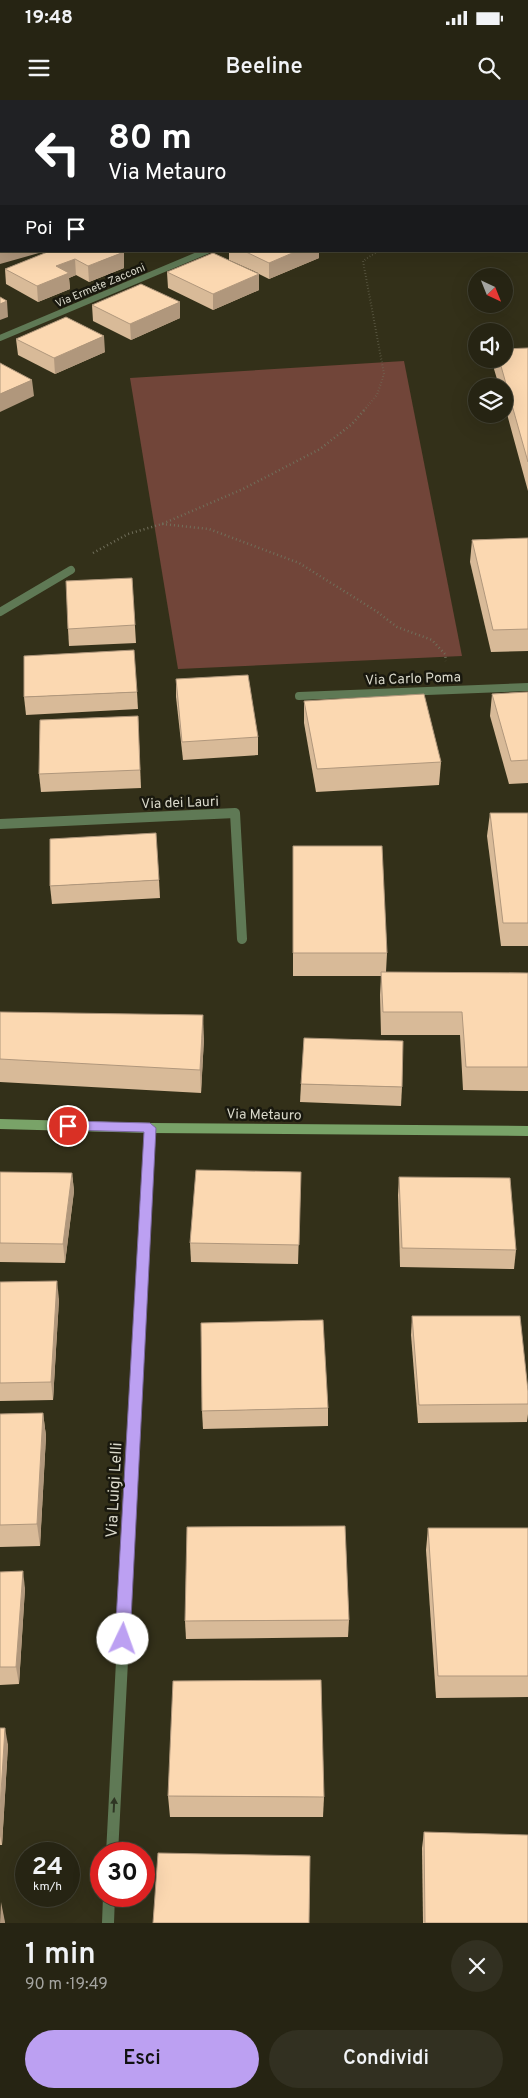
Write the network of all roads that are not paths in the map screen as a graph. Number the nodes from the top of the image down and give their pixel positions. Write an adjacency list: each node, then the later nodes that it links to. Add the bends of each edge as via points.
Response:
1 (206, 252): 2 (street, Via Ermete Zacconi)
2 (0, 338)
3 (71, 570): 4 (street)
4 (0, 612)
5 (528, 687): 6 (street, Via Carlo Poma)
6 (299, 696)
7 (0, 824): 8 (street, Via dei Lauri, via 236,813)
8 (242, 939)
9 (0, 1124): 10 (street, Via Metauro)
10 (150, 1128): 11 (street, Via Metauro); 12 (street, Via Luigi Lelli, one-way to 10)
11 (528, 1131)
12 (113, 1842)
13 (109, 1907): 14 (street)
14 (108, 1923)

